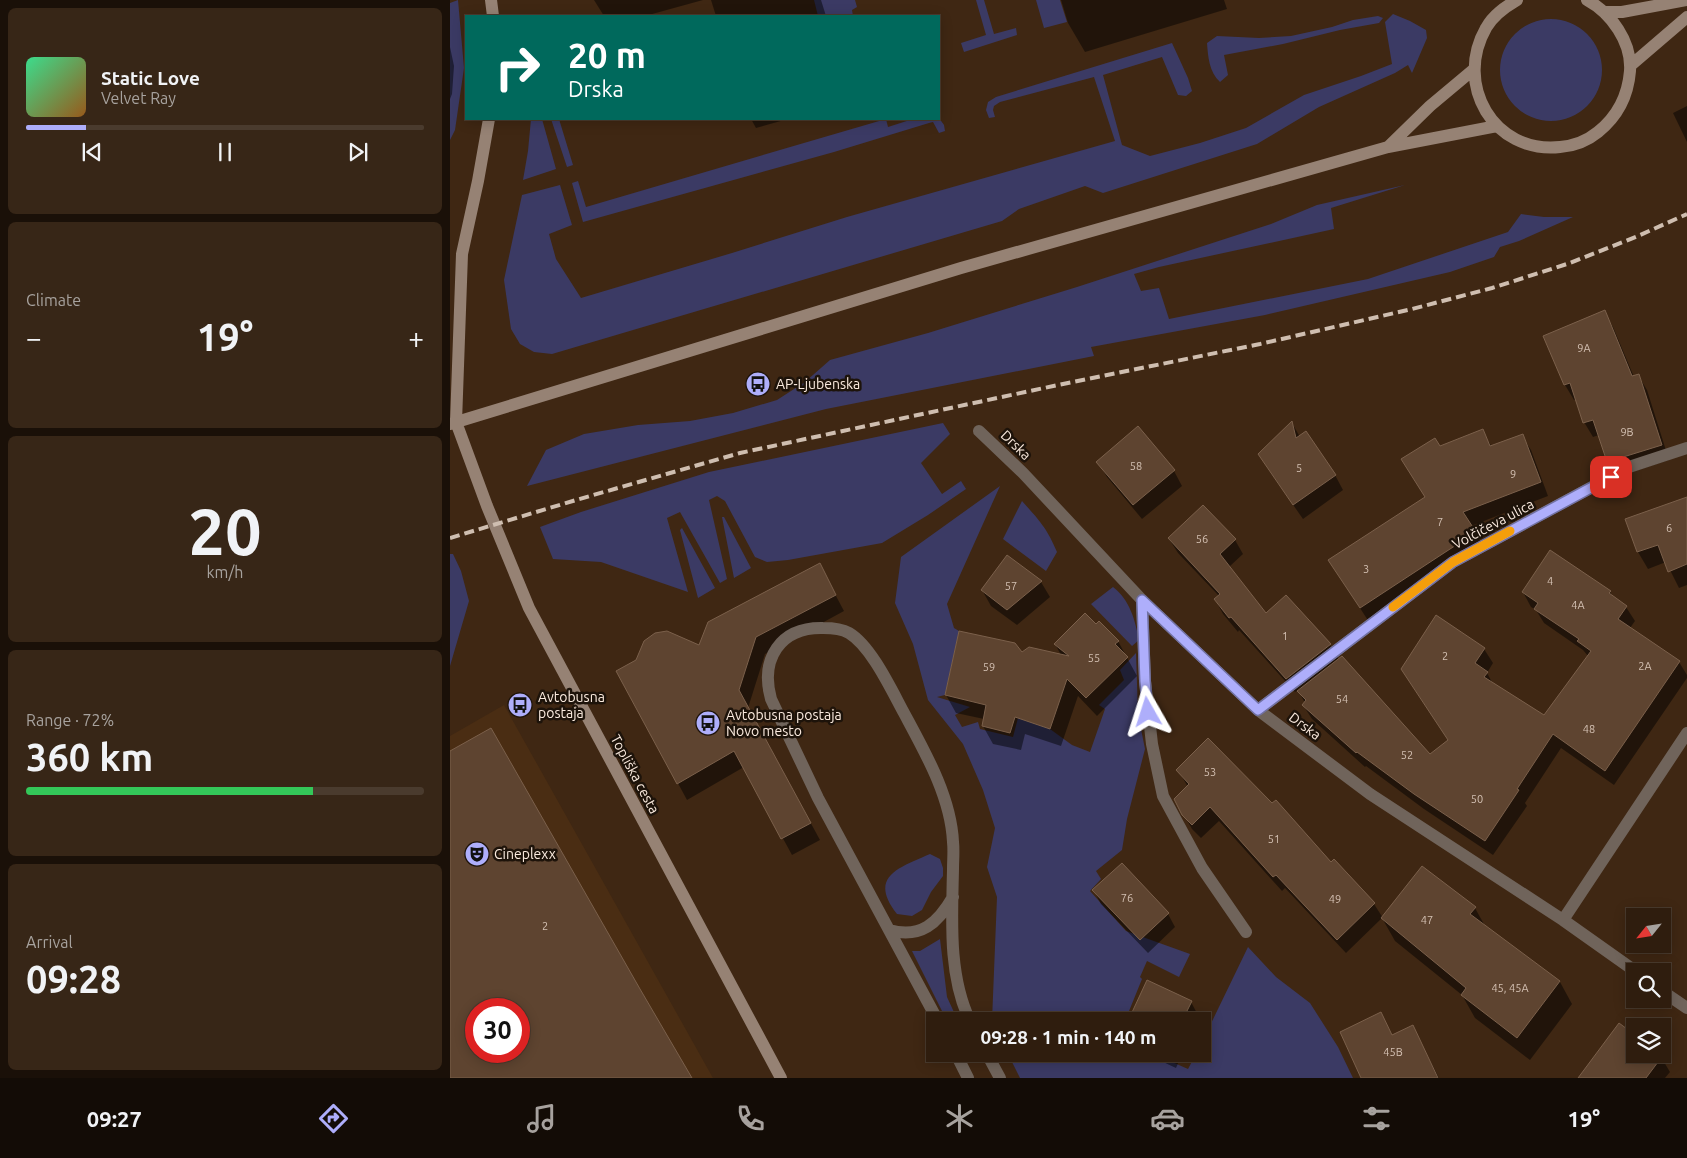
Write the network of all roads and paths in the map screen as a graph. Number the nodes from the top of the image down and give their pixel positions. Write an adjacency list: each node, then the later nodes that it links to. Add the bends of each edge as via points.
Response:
1 (491, 0): 6 (street)
2 (1517, 0): 9 (street, via 1501,10 1487,26 1477,46)
3 (1586, 0): 5 (street)
4 (1687, 0): 5 (street)
5 (1605, 12): 8 (street, via 1622,36)
6 (493, 15)
7 (1687, 17): 8 (street)
8 (1630, 66): 11 (street, via 1628,87 1621,106 1608,124 1591,138 1571,146 1549,148 1527,144)
9 (1473, 70): 11 (street, via 1480,100); 12 (street)
10 (489, 120): 13 (street, via 462,254)
11 (1497, 126): 12 (street)
12 (1388, 147): 13 (street, via 961,268)
13 (453, 423): 30 (street, Topliška cesta, via 529,608)
14 (979, 431): 16 (street, Drska, via 1023,473)
15 (1687, 448): 17 (street, Volčičeva ulica, via 1629,467 1453,562)
16 (1142, 600): 17 (street, Drska); 22 (street, via 1145,681 1163,796 1202,868)
17 (1258, 710): 20 (street, Drska, via 1370,794)
18 (1687, 733): 20 (street)
19 (953, 897): 21 (street, via 938,920 923,928 901,934); 21 (street, via 953,842 949,811 904,712 875,662 862,643 847,631 810,628 793,633 774,652 768,668 772,699 818,798); 27 (street, via 954,958 960,997)
20 (1563, 920): 23 (street, Drska)
21 (889, 930): 26 (street)
22 (1246, 932)
23 (1626, 965)
24 (1671, 997): 25 (street)
25 (1687, 1008)
26 (933, 1012)
27 (966, 1012)
28 (960, 1062): 31 (street)
29 (991, 1062): 32 (street)
30 (781, 1078)
31 (968, 1078)
32 (1000, 1078)

